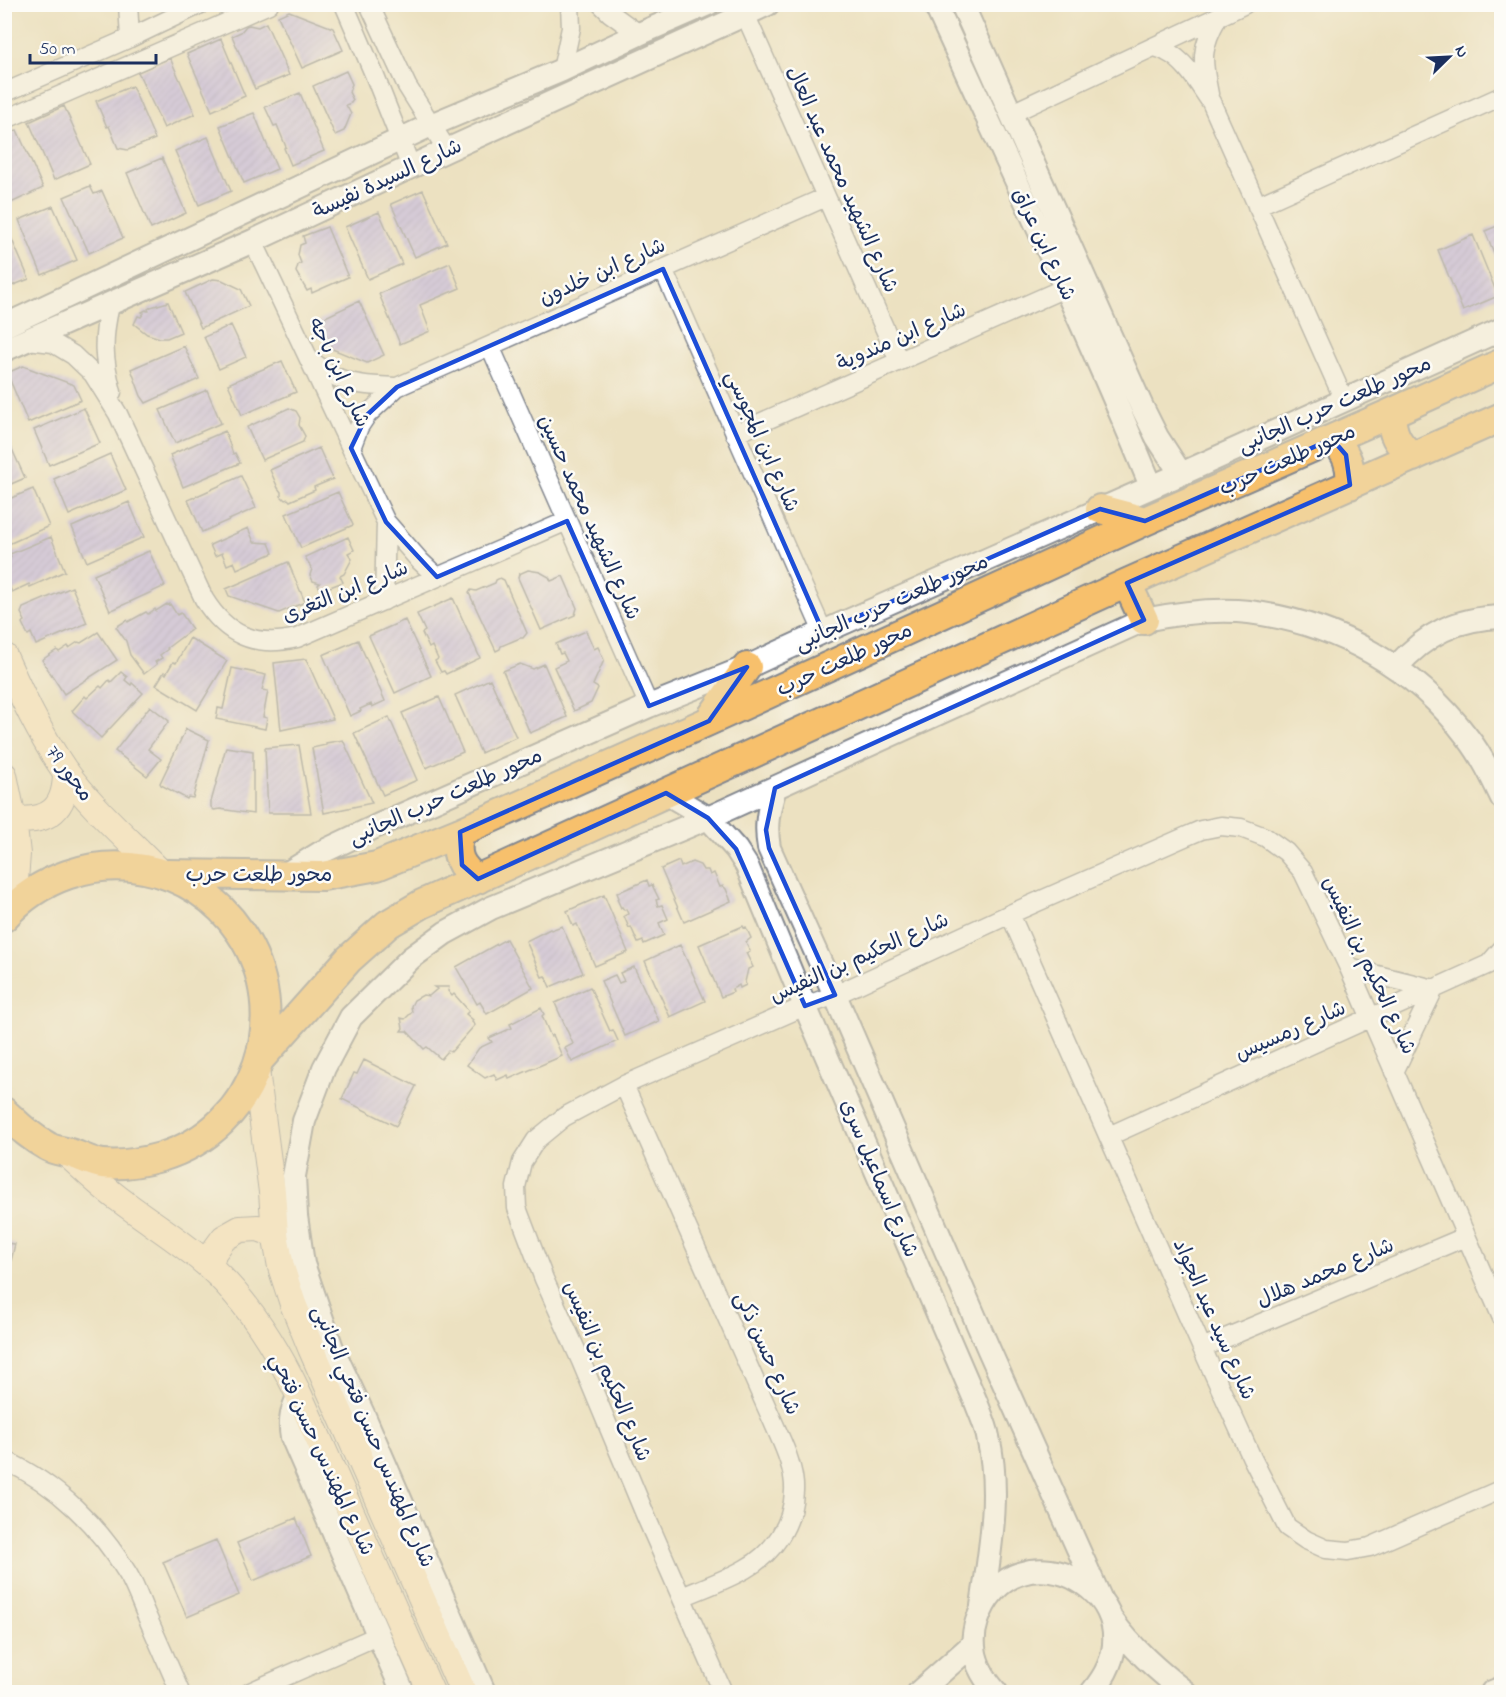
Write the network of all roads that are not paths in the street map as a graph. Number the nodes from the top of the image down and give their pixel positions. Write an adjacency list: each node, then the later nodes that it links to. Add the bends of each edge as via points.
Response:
1 (128, 4): 17 (street)
2 (201, 4): 13 (street)
3 (269, 4): 23 (street)
4 (344, 4): 28 (street)
5 (369, 4): 27 (street, via 401,76)
6 (570, 4): 19 (street, via 571,28)
7 (601, 4): 16 (street)
8 (708, 4): 16 (street, شارع السيدة نفيسة)
9 (768, 4): 14 (street, شارع السيدة نفيسة)
10 (934, 4): 35 (street, شارع ابن عراق)
11 (962, 4): 25 (street, شارع ابن عراق)
12 (1245, 4): 15 (street)
13 (176, 9): 17 (street)
14 (745, 14): 29 (street, شارع السيدة نفيسة); 31 (street, شارع الشهيد محمد عبد العال)
15 (1218, 17): 18 (street); 24 (street, via 1205,47 1204,68)
16 (639, 34): 19 (street, شارع السيدة نفيسة)
17 (130, 38): 20 (street)
18 (1153, 47): 24 (street, via 1176,58); 25 (street)
19 (562, 70): 27 (street, شارع السيدة نفيسة)
20 (34, 79): 21 (street); 23 (street)
21 (4, 93)
22 (1502, 96): 32 (street)
23 (45, 102): 26 (street)
24 (1211, 102): 32 (street)
25 (1012, 113): 35 (street, شارع ابن عراق)
26 (4, 120)
27 (431, 125): 28 (street, شارع السيدة نفيسة); 29 (street)
28 (400, 141): 30 (street); 37 (street, شارع السيدة نفيسة)
29 (447, 150): 30 (street, شارع السيدة نفيسة)
30 (411, 167): 33 (street, شارع السيدة نفيسة)
31 (826, 197): 34 (street, شارع ابن خلدون); 43 (street, شارع الشهيد محمد عبد العال)
32 (1257, 206): 46 (street)
33 (253, 241): 36 (street, شارع السيدة نفيسة); 42 (street, شارع ابن باجه)
34 (663, 269): 40 (street, شارع ابن خلدون); 50 (street, شارع ابن المجوسي)
35 (1075, 283): 43 (street, شارع ابن مندوية); 54 (street, شارع ابن عراق, via 1157,437); 56 (street, شارع ابن عراق)
36 (110, 305): 39 (street, شارع السيدة نفيسة); 48 (street, شارع ابن التغرى, via 104,341 105,368)
37 (4, 326)
38 (1502, 329): 46 (street, محور طلعت حرب الجانبى)
39 (28, 340): 41 (street, شارع السيدة نفيسة); 48 (street, شارع ابن التغرى, via 53,343 73,355 93,374)
40 (490, 346): 45 (street, شارع ابن خلدون); 58 (street, شارع الشهيد محمد حسين)
41 (4, 350)
42 (309, 360): 45 (street, شارع ابن خلدون, via 354,383); 52 (street, شارع ابن باجه)
43 (899, 361): 50 (street, شارع ابن مندوية)
44 (1502, 363): 47 (main road, محور طلعت حرب)
45 (397, 387): 52 (street, شارع ابن خلدون, via 367,415)
46 (1344, 400): 54 (street, محور طلعت حرب الجانبى)
47 (1391, 413): 51 (main road, محور طلعت حرب); 53 (main road, via 1398,442)
48 (118, 414): 63 (street, شارع ابن التغرى, via 204,599 223,624 250,639 282,642)
49 (1502, 417): 53 (main road)
50 (735, 434): 66 (street, شارع ابن المجوسي)
51 (1332, 439): 55 (main road, via 1350,464); 59 (main road, محور طلعت حرب)
52 (351, 448): 60 (street, شارع ابن باجه)
53 (1413, 457): 55 (main road)
54 (1181, 474): 56 (street, محور طلعت حرب الجانبى)
55 (1350, 485): 62 (main road)
56 (1151, 486): 57 (street, محور طلعت حرب الجانبى)
57 (1100, 509): 59 (main road); 66 (street, محور طلعت حرب الجانبى)
58 (567, 521): 61 (street, شارع ابن التغرى); 70 (street, شارع الشهيد محمد حسين)
59 (1145, 521): 71 (main road, محور طلعت حرب)
60 (386, 522): 61 (street, شارع ابن باجه); 63 (street, شارع ابن باجه)
61 (437, 577): 63 (street, شارع ابن التغرى)
62 (1127, 583): 65 (main road); 75 (main road)
63 (384, 601)
64 (1502, 617): 69 (street, via 1465,621 1445,628 1426,638)
65 (1144, 620): 69 (street, via 1178,613 1247,612 1350,640); 74 (street)
66 (823, 632): 68 (street, محور طلعت حرب الجانبى)
67 (4, 656): 72 (main road, محور 79, via 31,714)
68 (747, 667): 70 (street, محور طلعت حرب الجانبى); 71 (main road)
69 (1396, 667): 76 (street, via 1449,714 1470,740)
70 (649, 706): 81 (street, محور طلعت حرب الجانبى, via 370,828)
71 (709, 721): 79 (main road, محور طلعت حرب)
72 (66, 772): 78 (main road, via 66,789 59,805 46,816 30,821); 80 (main road, محور 79)
73 (4, 775): 78 (main road)
74 (775, 788): 77 (street); 89 (street, شارع اسماعيل سرى, via 766,830 770,848)
75 (666, 793): 77 (street, شارع اسماعيل سرى); 82 (main road)
76 (1502, 798)
77 (708, 818): 90 (street, شارع اسماعيل سرى, via 747,866); 105 (street, شارع المهندس حسن فتحي الجانبى, via 491,908 446,933 411,958 351,1017 324,1068 304,1121 294,1176 303,1264)
78 (13, 819): 83 (main road, via 17,854)
79 (460, 832): 81 (main road, محور طلعت حرب, via 377,866 323,876); 82 (main road, via 457,843 462,865)
80 (164, 873): 81 (main road, محور طلعت حرب); 83 (main road, via 129,866 67,874 38,888); 92 (main road, via 208,898 230,917 251,948 263,984 266,1022)
81 (281, 877)
82 (478, 879): 92 (main road, via 388,924 349,959)
83 (9, 912)
84 (1010, 914): 87 (street, شارع الحكيم بن النفيس, via 1194,833 1221,826 1241,828 1265,837 1286,852 1303,872); 89 (street, شارع الحكيم بن النفيس); 97 (street, شارع سيد عبد الجواد)
85 (1502, 949): 86 (street, شارع رمسيس)
86 (1495, 965): 88 (street, شارع رمسيس)
87 (1349, 968): 88 (street); 91 (street, شارع الحكيم بن النفيس)
88 (1434, 989): 91 (street, شارع رمسيس); 93 (street)
89 (836, 994): 90 (street, شارع الحكيم بن النفيس); 110 (street, شارع اسماعيل سرى, via 989,1350)
90 (805, 1006): 94 (street, شارع الحكيم بن النفيس); 109 (street, شارع اسماعيل سرى, via 988,1435 994,1471 994,1517)
91 (1370, 1018): 93 (street, شارع الحكيم بن النفيس); 97 (street, شارع رمسيس)
92 (258, 1065): 98 (main road, via 238,1104 211,1132 178,1152 141,1163 102,1164); 99 (main road, شارع المهندس حسن فتحي)
93 (1394, 1072): 100 (street, شارع الحكيم بن النفيس)
94 (624, 1085): 108 (street, شارع الحكيم بن النفيس, via 564,1117 536,1140 522,1162 516,1187 517,1208 543,1279); 108 (street, شارع حسن ذكى, via 783,1442 794,1489 792,1511 782,1535 769,1552 746,1569)
95 (4, 1112): 96 (main road)
96 (15, 1133): 98 (main road)
97 (1109, 1136): 103 (street, شارع سيد عبد الجواد)
98 (65, 1152): 101 (main road, شارع المهندس حسن فتحي, via 117,1198)
99 (275, 1234): 101 (main road, via 258,1228 240,1229 224,1238 213,1253); 105 (main road, شارع المهندس حسن فتحي, via 293,1304)
100 (1465, 1237): 102 (street, شارع الحكيم بن النفيس); 103 (street, شارع محمد هلال)
101 (210, 1268): 104 (main road, شارع المهندس حسن فتحي, via 264,1331)
102 (1502, 1318)
103 (1202, 1348): 107 (street, شارع سيد عبد الجواد, via 1287,1527 1306,1540 1326,1549 1370,1547)
104 (299, 1395): 111 (street, via 291,1416 292,1437); 118 (main road, شارع المهندس حسن فتحي)
105 (354, 1420): 113 (main road, شارع المهندس حسن فتحي)
106 (4, 1461): 115 (street, via 65,1499 107,1543 130,1576)
107 (1502, 1489)
108 (682, 1597): 121 (street, شارع الحكيم بن النفيس)
109 (982, 1606): 110 (street, via 994,1590 1011,1578 1030,1571 1050,1570 1087,1585); 112 (street, شارع اسماعيل سرى)
110 (1106, 1608): 124 (street, via 1115,1637 1113,1657); 125 (street, via 1125,1638)
111 (377, 1636): 116 (street); 117 (street)
112 (973, 1644): 122 (street); 123 (street, via 977,1663)
113 (454, 1646): 119 (main road, شارع المهندس حسن فتحي); 120 (street)
114 (1502, 1688): 126 (street)
115 (180, 1692)
116 (250, 1692)
117 (403, 1692)
118 (431, 1692)
119 (463, 1692)
120 (484, 1692)
121 (723, 1692)
122 (919, 1692)
123 (996, 1692)
124 (1092, 1692)
125 (1185, 1692)
126 (1492, 1692)

